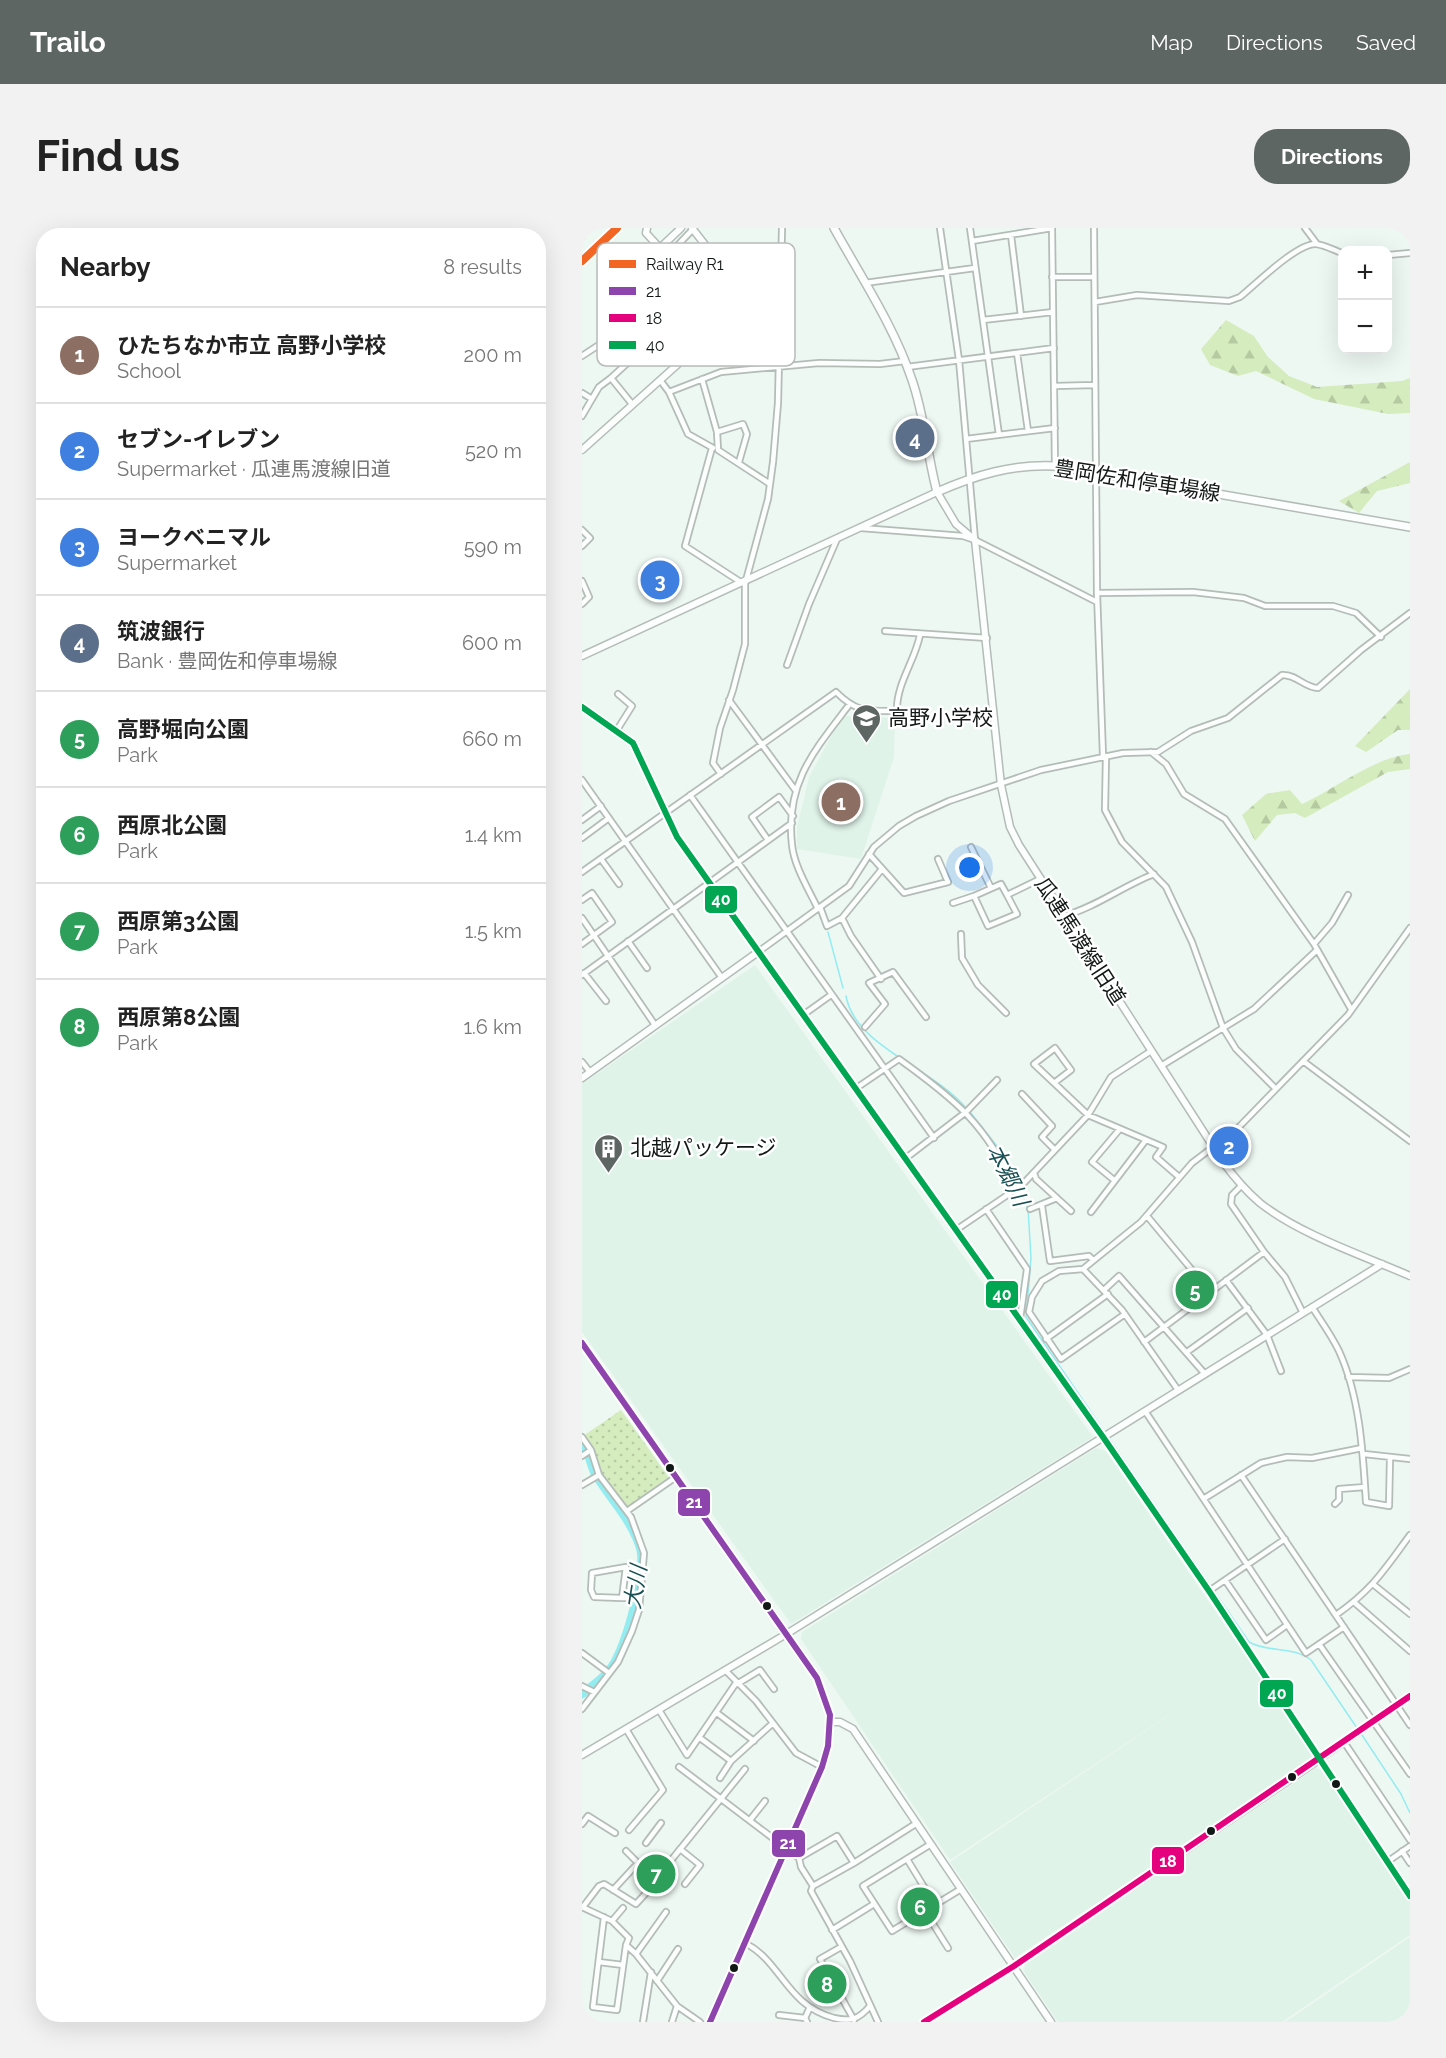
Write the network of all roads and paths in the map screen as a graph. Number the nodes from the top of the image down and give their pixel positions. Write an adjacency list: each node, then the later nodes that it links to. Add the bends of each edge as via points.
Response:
1 (647, 228): 13 (street, via 646,233)
2 (681, 228): 14 (street)
3 (692, 228): 15 (street); 16 (street)
4 (782, 228): 17 (street)
5 (834, 228): 26 (main road)
6 (940, 228): 23 (street)
7 (970, 228): 12 (street)
8 (1052, 228): 11 (street); 24 (street)
9 (1094, 228): 25 (street)
10 (1305, 228): 18 (street)
11 (1011, 235): 12 (street); 29 (street)
12 (972, 241): 22 (street)
13 (655, 243)
14 (665, 243)
15 (679, 243)
16 (704, 243)
17 (782, 243)
18 (1317, 244): 19 (street); 27 (street, via 1295,252 1240,297 1229,301 1137,296)
19 (1338, 252)
20 (1410, 253): 21 (street)
21 (1392, 255)
22 (975, 268): 23 (street); 30 (street)
23 (946, 272): 26 (street); 36 (street)
24 (1053, 277): 25 (street); 28 (street)
25 (1094, 277): 27 (street)
26 (865, 283): 37 (main road)
27 (1095, 302): 46 (street)
28 (1053, 312): 29 (street); 32 (street)
29 (1021, 316): 30 (street)
30 (982, 320): 35 (street)
31 (597, 346): 34 (street)
32 (1053, 348): 33 (street); 47 (street)
33 (1017, 353): 35 (street); 54 (street)
34 (582, 356)
35 (987, 356): 36 (street); 56 (street)
36 (959, 360): 37 (street); 57 (street)
37 (906, 364): 41 (street); 66 (main road, via 921,409)
38 (624, 366): 43 (street)
39 (676, 366): 45 (street)
40 (794, 366): 42 (street)
41 (795, 366)
42 (778, 368): 44 (street, via 721,372); 65 (street)
43 (611, 378): 50 (street); 51 (street)
44 (702, 379): 48 (street); 55 (street)
45 (660, 380): 48 (street); 51 (street)
46 (1095, 385): 47 (street); 63 (street)
47 (1054, 386): 53 (street)
48 (669, 392): 58 (street, via 688,434)
49 (582, 393): 50 (street)
50 (592, 399): 52 (street)
51 (632, 404): 59 (street)
52 (582, 416)
53 (1055, 428): 54 (street); 62 (street)
54 (1028, 431): 56 (street)
55 (717, 432): 60 (street); 61 (street, via 743,424 747,434)
56 (999, 435): 57 (street)
57 (966, 439): 64 (street)
58 (712, 448): 60 (street); 74 (street, via 685,546)
59 (582, 450)
60 (718, 450): 61 (street)
61 (739, 462): 65 (street)
62 (1055, 466): 63 (main road, 豊岡佐和停車場線); 64 (main road, 豊岡佐和停車場線, via 1009,468)
63 (1096, 472): 67 (main road, 豊岡佐和停車場線); 75 (street)
64 (971, 477): 66 (main road, 豊岡佐和停車場線); 71 (street)
65 (770, 484): 74 (street)
66 (937, 492): 68 (street); 71 (street, via 956,524)
67 (1410, 527)
68 (859, 528): 70 (street); 71 (street)
69 (582, 530): 72 (street, via 590,538)
70 (837, 539): 74 (street); 84 (street)
71 (975, 540): 76 (street); 82 (street, 瓜連馬渡線旧道)
72 (582, 546)
73 (582, 581): 77 (street, via 589,597)
74 (744, 582): 83 (street); 86 (street, via 745,644)
75 (1097, 593): 76 (street); 81 (street, via 1193,592 1244,598 1265,606 1334,606 1356,613)
76 (1097, 602): 92 (street)
77 (582, 604)
78 (1410, 613): 81 (street)
79 (885, 631): 80 (street)
80 (920, 635): 82 (street); 87 (street, via 897,711 859,710)
81 (1381, 637): 91 (street, via 1318,688 1282,675 1228,718 1191,731 1165,749)
82 (987, 638): 95 (street, 瓜連馬渡線旧道)
83 (582, 657)
84 (787, 665)
85 (618, 694): 89 (street, via 632,705)
86 (729, 699): 90 (street); 93 (street, via 713,763)
87 (849, 705): 90 (street, via 836,692); 96 (street, via 808,761)
88 (582, 707): 89 (street)
89 (617, 730): 99 (street, via 633,743)
90 (764, 745): 93 (street); 96 (street)
91 (1151, 753): 92 (street); 135 (street, via 1166,764 1184,794 1225,819)
92 (1104, 756): 95 (street, via 1041,770); 114 (street, via 1105,810 1122,842)
93 (721, 774): 97 (street)
94 (582, 780): 98 (street)
95 (1001, 785): 108 (street, via 916,816 883,837); 115 (street, 瓜連馬渡線旧道, via 1010,827)
96 (796, 791): 100 (street)
97 (690, 795): 99 (street); 111 (street)
98 (601, 806): 101 (street); 102 (street)
99 (664, 813): 106 (street); 116 (street)
100 (793, 816): 103 (street); 105 (street, via 779,797 752,816)
101 (609, 818): 104 (street); 106 (street)
102 (582, 820)
103 (792, 823): 105 (street); 125 (street, via 792,847)
104 (582, 838)
105 (768, 840): 111 (street)
106 (627, 841): 109 (street); 124 (street)
107 (971, 847): 118 (street)
108 (869, 854): 112 (street); 125 (street, via 849,886)
109 (601, 859): 113 (street); 117 (street)
110 (938, 859): 112 (street, via 948,882 904,893)
111 (737, 862): 116 (street); 130 (street)
112 (882, 869): 128 (street)
113 (582, 872)
114 (1154, 874): 126 (street, via 1115,891 1086,910); 151 (street, via 1166,887 1192,942)
115 (1040, 879): 119 (street); 126 (street, 瓜連馬渡線旧道)
116 (709, 883): 124 (street); 137 (street)
117 (619, 884)
118 (991, 888): 119 (street, via 1001,884); 121 (street)
119 (1007, 895): 121 (street, via 1017,914 988,926)
120 (1348, 895): 135 (street)
121 (974, 896): 123 (street)
122 (582, 900): 132 (street, via 592,893 612,922)
123 (953, 903)
124 (674, 908): 133 (street); 141 (street)
125 (819, 908): 128 (street, via 827,927); 130 (street)
126 (1064, 916): 152 (street, 瓜連馬渡線旧道)
127 (582, 918): 132 (street)
128 (842, 918): 142 (street)
129 (1410, 928): 145 (street)
130 (786, 931): 137 (street); 143 (street)
131 (961, 934): 146 (street, via 962,958 978,985)
132 (594, 936): 134 (street); 138 (street)
133 (628, 941): 138 (street); 139 (street)
134 (582, 944)
135 (1314, 944): 136 (street)
136 (1317, 950): 145 (street); 151 (street, via 1254,1009)
137 (758, 952): 141 (street); 147 (street)
138 (608, 955): 140 (street); 149 (street)
139 (647, 968)
140 (583, 974): 144 (street)
141 (722, 978): 149 (street)
142 (881, 979): 148 (street, via 893,972); 150 (street, via 869,983 885,1004)
143 (831, 995): 147 (street); 156 (street)
144 (606, 1001)
145 (1351, 1009): 153 (street)
146 (1005, 1013)
147 (803, 1015): 162 (street)
148 (926, 1017)
149 (655, 1025): 157 (street)
150 (865, 1027)
151 (1223, 1028): 155 (street); 161 (street, via 1236,1049)
152 (1151, 1051): 155 (street, 瓜連馬渡線旧道); 165 (street, via 1111,1077)
153 (1304, 1060): 161 (street); 169 (street)
154 (582, 1062): 157 (street)
155 (1161, 1066): 170 (street, 瓜連馬渡線旧道)
156 (884, 1068): 162 (street); 164 (street, via 899,1059); 167 (street)
157 (590, 1072): 158 (street)
158 (582, 1078)
159 (997, 1080): 164 (street)
160 (1054, 1083): 160 (street, via 1034,1064 1055,1048 1071,1070); 165 (street)
161 (1275, 1088): 170 (street, via 1237,1129)
162 (855, 1089): 172 (street)
163 (1022, 1094): 171 (street, via 1052,1126 1042,1137)
164 (966, 1113): 167 (street); 177 (street, via 999,1154)
165 (1088, 1115): 166 (street); 171 (street)
166 (1119, 1130): 168 (street); 175 (street, via 1092,1162)
167 (934, 1138): 172 (street)
168 (1146, 1140): 174 (street, via 1163,1147 1156,1157); 175 (street)
169 (1410, 1141)
170 (1213, 1147): 174 (street); 176 (street, 瓜連馬渡線旧道)
171 (1055, 1150): 173 (street)
172 (906, 1158): 185 (street)
173 (1034, 1173): 177 (street); 178 (street)
174 (1179, 1177): 184 (street)
175 (1114, 1180): 183 (street)
176 (1242, 1185): 186 (street, via 1232,1195 1232,1204); 188 (street, 瓜連馬渡線旧道, via 1290,1222)
177 (1016, 1189): 180 (street)
178 (1057, 1198): 179 (street); 182 (street)
179 (1042, 1206): 181 (street); 187 (street, via 1050,1261 1089,1256)
180 (986, 1209): 185 (street); 197 (street, via 1027,1269)
181 (1030, 1209)
182 (1071, 1211)
183 (1091, 1212)
184 (1147, 1216): 187 (street); 190 (street)
185 (956, 1230): 200 (street)
186 (1264, 1252): 192 (street); 198 (street, via 1285,1277)
187 (1093, 1260): 189 (street)
188 (1382, 1263): 191 (street, 瓜連馬渡線旧道); 194 (street)
189 (1083, 1269): 193 (street); 196 (street, via 1059,1271 1042,1281 1032,1297)
190 (1192, 1270)
191 (1410, 1276)
192 (1226, 1280): 195 (street); 201 (street)
193 (1106, 1292): 199 (street); 201 (street, via 1119,1276); 203 (street)
194 (1312, 1307): 198 (street); 210 (street, via 1338,1350)
195 (1248, 1308): 202 (street); 206 (street)
196 (1029, 1312): 197 (street); 203 (street)
197 (1021, 1313): 200 (street)
198 (1303, 1313): 202 (street)
199 (1125, 1314): 203 (street, via 1061,1359); 204 (street)
200 (1020, 1321): 214 (street)
201 (1165, 1326): 204 (street); 206 (street)
202 (1268, 1335): 208 (street); 209 (street)
203 (1047, 1338)
204 (1144, 1342): 211 (street)
205 (582, 1343): 221 (street)
206 (1187, 1352): 209 (street)
207 (1410, 1370): 210 (street, via 1389,1378)
208 (1281, 1371)
209 (1205, 1374): 211 (street)
210 (1348, 1377): 215 (street)
211 (1178, 1390): 212 (street)
212 (1145, 1411): 214 (street); 224 (street)
213 (582, 1437): 216 (street)
214 (1103, 1437): 232 (street); 240 (street)
215 (1363, 1451): 217 (street); 219 (street, via 1287,1457 1261,1463); 223 (street)
216 (587, 1452): 220 (street)
217 (1390, 1458): 218 (street); 223 (street, via 1389,1506 1366,1502)
218 (1410, 1459)
219 (1241, 1475): 224 (street); 228 (street)
220 (597, 1476): 222 (street); 226 (street)
221 (676, 1477): 226 (street); 240 (street)
222 (582, 1485)
223 (1365, 1487): 225 (street, via 1339,1490)
224 (1205, 1498): 229 (street)
225 (1335, 1504)
226 (627, 1511): 234 (street, via 644,1553)
227 (1410, 1535): 231 (street)
228 (1285, 1539): 229 (street); 237 (street)
229 (1249, 1564): 230 (street); 238 (street)
230 (1225, 1580): 232 (street); 238 (street, via 1266,1640)
231 (1374, 1585): 235 (street); 236 (street)
232 (1209, 1591): 263 (street)
233 (622, 1598): 233 (street, via 594,1597 592,1573 626,1567); 234 (street)
234 (638, 1598): 245 (street, via 637,1621)
235 (1355, 1603): 237 (street); 242 (street)
236 (1410, 1614)
237 (1336, 1615): 239 (street)
238 (1287, 1624): 241 (street, via 1306,1653)
239 (1344, 1627): 241 (street); 250 (street)
240 (788, 1633): 244 (street); 254 (street, via 822,1687)
241 (1319, 1644): 255 (street)
242 (1410, 1651)
243 (582, 1653): 245 (street)
244 (725, 1670): 246 (street); 252 (street)
245 (609, 1673): 247 (street)
246 (737, 1683): 248 (street, via 760,1670); 253 (street); 256 (street)
247 (588, 1689): 251 (street)
248 (774, 1689)
249 (1410, 1696): 250 (street)
250 (1397, 1706): 255 (street); 257 (street)
251 (582, 1709)
252 (659, 1710): 258 (street); 259 (street, via 687,1755)
253 (717, 1713): 259 (street); 260 (street)
254 (830, 1722): 266 (street); 274 (street, via 845,1723 853,1729)
255 (1374, 1722): 261 (street); 268 (street)
256 (773, 1723): 260 (street); 266 (street, via 796,1753)
257 (1410, 1725)
258 (626, 1729): 262 (street); 276 (street, via 663,1790)
259 (700, 1738): 264 (street)
260 (754, 1741): 264 (street)
261 (1344, 1743): 263 (street); 278 (street)
262 (582, 1755)
263 (1320, 1760): 288 (street); 315 (street)
264 (731, 1761): 269 (street)
265 (679, 1767): 270 (street)
266 (822, 1767): 282 (street)
267 (745, 1769): 270 (street)
268 (1410, 1774)
269 (720, 1778)
270 (721, 1799): 272 (street); 283 (street)
271 (765, 1801): 272 (street)
272 (750, 1820): 282 (street)
273 (661, 1823): 279 (street)
274 (917, 1823): 280 (street); 290 (street)
275 (582, 1824): 277 (street, via 588,1816)
276 (629, 1830)
277 (615, 1833)
278 (1410, 1840)
279 (646, 1843)
280 (931, 1844): 287 (street); 296 (street)
281 (1410, 1846): 285 (street)
282 (787, 1848): 286 (street); 307 (street)
283 (680, 1849): 292 (street); 293 (street, via 700,1865)
284 (626, 1851): 289 (street)
285 (1402, 1851): 288 (street); 291 (street)
286 (799, 1858): 290 (street, via 837,1836); 294 (street)
287 (907, 1859): 298 (street, via 863,1886); 299 (street)
288 (1387, 1862): 297 (street)
289 (638, 1863): 295 (street); 295 (street, via 657,1881 636,1904)
290 (854, 1863): 294 (street)
291 (1410, 1863)
292 (660, 1874)
293 (685, 1884)
294 (813, 1886): 306 (street, via 811,1890)
295 (613, 1890): 300 (street, via 604,1884 599,1886)
296 (961, 1890): 299 (street); 315 (street)
297 (1410, 1896)
298 (874, 1904): 302 (street, via 892,1931); 306 (street)
299 (935, 1905): 302 (street)
300 (583, 1907): 304 (street)
301 (623, 1908): 305 (street)
302 (925, 1911): 310 (street)
303 (666, 1912): 312 (street)
304 (604, 1917): 305 (street); 313 (street)
305 (612, 1921): 308 (street, via 629,1938)
306 (832, 1930): 309 (street)
307 (745, 1943): 320 (street, via 765,1958 797,1999); 327 (street)
308 (626, 1945): 312 (street); 314 (street)
309 (842, 1947): 319 (street); 323 (street, via 820,1959)
310 (948, 1948)
311 (678, 1949): 317 (street)
312 (636, 1954): 316 (street)
313 (599, 1962): 314 (street); 314 (street, via 593,2007 617,2010)
314 (623, 1965)
315 (1014, 1966): 329 (street); 330 (street)
316 (651, 1972): 317 (street); 324 (street)
317 (657, 1980): 318 (street)
318 (677, 2006): 325 (street); 326 (street)
319 (870, 2006): 323 (street); 328 (street)
320 (810, 2007): 322 (street); 323 (street, via 826,2016)
321 (779, 2014): 322 (street)
322 (806, 2020)
323 (854, 2020)
324 (643, 2022)
325 (672, 2022)
326 (700, 2022)
327 (711, 2022)
328 (878, 2022)
329 (924, 2022)
330 (1051, 2022)

